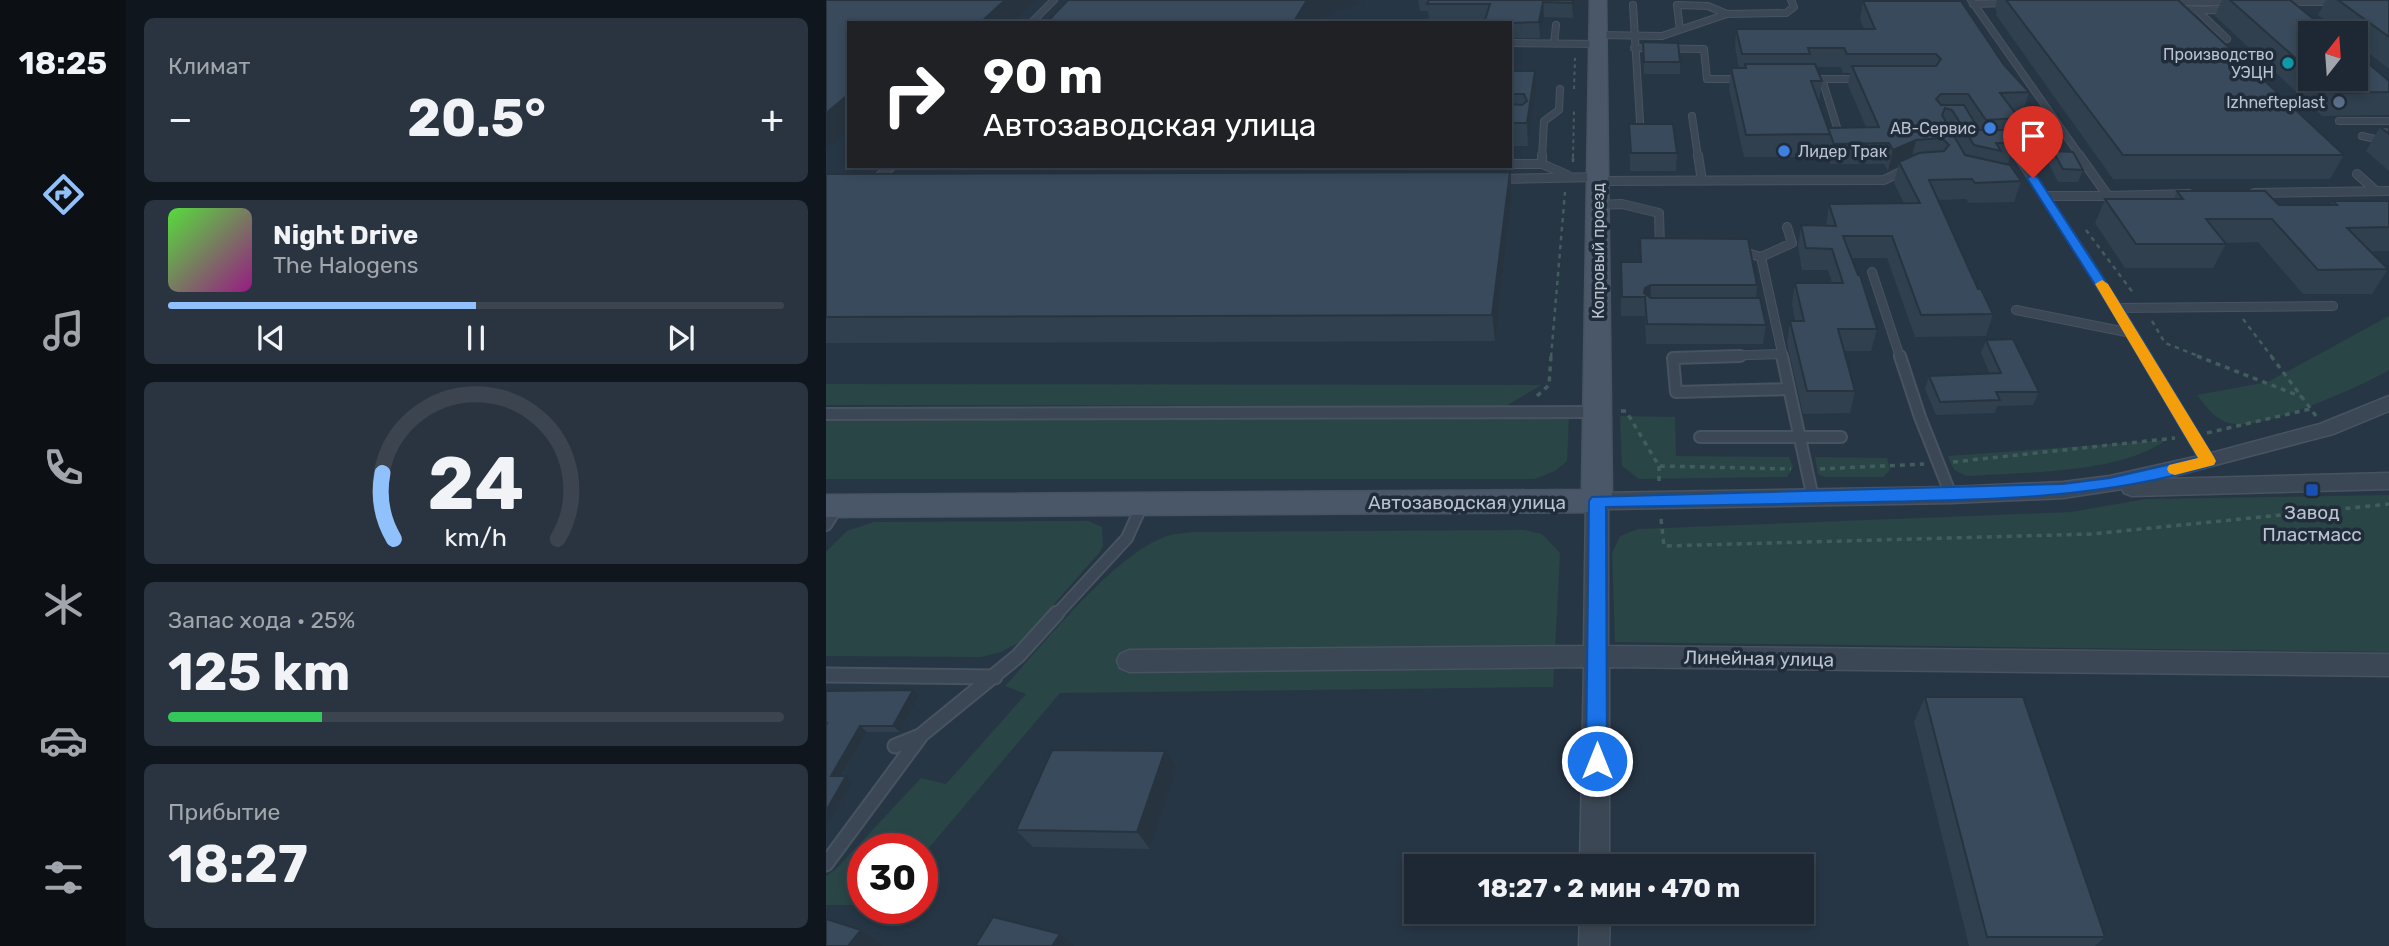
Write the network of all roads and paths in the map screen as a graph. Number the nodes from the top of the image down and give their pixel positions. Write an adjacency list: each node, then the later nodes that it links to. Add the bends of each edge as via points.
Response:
1 (1054, 0): 19 (lane)
2 (1598, 0): 23 (main road, Копровый проезд)
3 (1791, 0): 17 (lane, via 1794,7 1786,13)
4 (1972, 2): 10 (lane); 60 (lane)
5 (2154, 2): 6 (lane)
6 (2168, 2): 7 (lane); 12 (lane)
7 (2241, 2)
8 (2266, 2): 9 (lane)
9 (2348, 2)
10 (2015, 3)
11 (1633, 5): 22 (lane)
12 (2175, 9): 15 (lane); 18 (lane)
13 (2296, 9): 14 (lane)
14 (2336, 9)
15 (2198, 11): 16 (lane); 24 (lane)
16 (2239, 11)
17 (1727, 14): 21 (lane); 21 (lane, via 1708,6 1677,5)
18 (2185, 18)
19 (1033, 21)
20 (1556, 25): 26 (lane)
21 (1680, 30): 22 (lane, via 1662,36)
22 (1633, 35): 23 (lane); 27 (lane)
23 (1598, 39): 26 (lane); 51 (main road, Копровый проезд)
24 (2227, 39)
25 (1512, 43): 26 (lane)
26 (1554, 44)
27 (1634, 48): 28 (lane, via 1704,49 1707,79); 40 (lane)
28 (1745, 79)
29 (1796, 79): 30 (lane)
30 (1822, 79): 31 (lane); 39 (lane)
31 (1876, 79)
32 (1574, 85): 49 (path)
33 (1560, 89): 45 (lane, via 1559,110 1544,121)
34 (1692, 116): 52 (lane)
35 (2012, 119): 42 (lane, via 2032,143)
36 (2339, 121): 37 (lane)
37 (2389, 121)
38 (2362, 136): 41 (lane)
39 (1840, 137)
40 (1641, 138)
41 (2389, 142)
42 (2009, 144): 43 (lane); 61 (lane, via 2028,179)
43 (1998, 145)
44 (1512, 164): 45 (lane)
45 (1542, 164): 49 (lane)
46 (1912, 167): 52 (lane, via 1884,180)
47 (890, 168): 53 (lane)
48 (2357, 174): 56 (lane)
49 (1573, 178): 50 (lane); 51 (lane); 78 (path, via 1565,190 1549,385)
50 (1485, 179)
51 (1598, 179): 52 (lane); 62 (main road, Копровый проезд)
52 (1702, 181)
53 (873, 182): 54 (lane); 55 (lane)
54 (887, 182)
55 (861, 183)
56 (2376, 191): 57 (lane); 59 (lane)
57 (2389, 191)
58 (2202, 194): 60 (lane)
59 (2242, 194)
60 (2108, 196): 61 (lane)
61 (2045, 197): 70 (lane)
62 (1598, 205): 64 (lane, via 1622,204 1659,213 1660,249); 79 (main road, Копровый проезд)
63 (1787, 227): 66 (lane, via 1792,243)
64 (1673, 250)
65 (1735, 251): 66 (lane)
66 (1761, 257): 72 (lane)
67 (1872, 272): 88 (lane)
68 (2232, 306): 69 (lane); 70 (lane); 81 (path)
69 (2333, 306)
70 (2117, 308): 74 (lane)
71 (1759, 310): 72 (lane)
72 (1772, 310): 75 (lane)
73 (2016, 310): 74 (lane)
74 (2131, 332): 85 (lane)
75 (1782, 354): 76 (lane); 76 (lane, via 1673,358 1676,391)
76 (1789, 389): 82 (lane)
77 (2388, 404): 81 (street, Автозаводская улица)
78 (1520, 412): 79 (lane); 80 (lane)
79 (1598, 412): 91 (main road, Копровый проезд)
80 (826, 414)
81 (2326, 429): 85 (street, Автозаводская улица)
82 (1800, 437): 83 (lane); 84 (lane); 89 (lane)
83 (1841, 437)
84 (1700, 438)
85 (2208, 461): 87 (street, Автозаводская улица)
86 (2389, 481): 87 (street)
87 (2063, 490): 88 (street, Автозаводская улица)
88 (1951, 495): 89 (street, Автозаводская улица)
89 (1813, 498): 90 (street, Автозаводская улица)
90 (1660, 500): 91 (street, Автозаводская улица); 93 (path, via 1664,546 2092,534)
91 (1597, 501): 92 (main road, Автозаводская улица); 95 (street)
92 (1142, 505): 94 (main road, Автозаводская улица); 99 (lane, via 1127,538)
93 (2389, 505)
94 (830, 513)
95 (1598, 656): 96 (street, Линейная улица); 97 (street, Линейная улица); 102 (street)
96 (1129, 661)
97 (2389, 665)
98 (826, 675): 99 (lane)
99 (995, 677): 100 (lane)
100 (920, 737): 101 (lane); 103 (lane)
101 (895, 746)
102 (1595, 854)
103 (826, 864)
104 (1595, 924): 105 (street)
105 (1594, 946)

